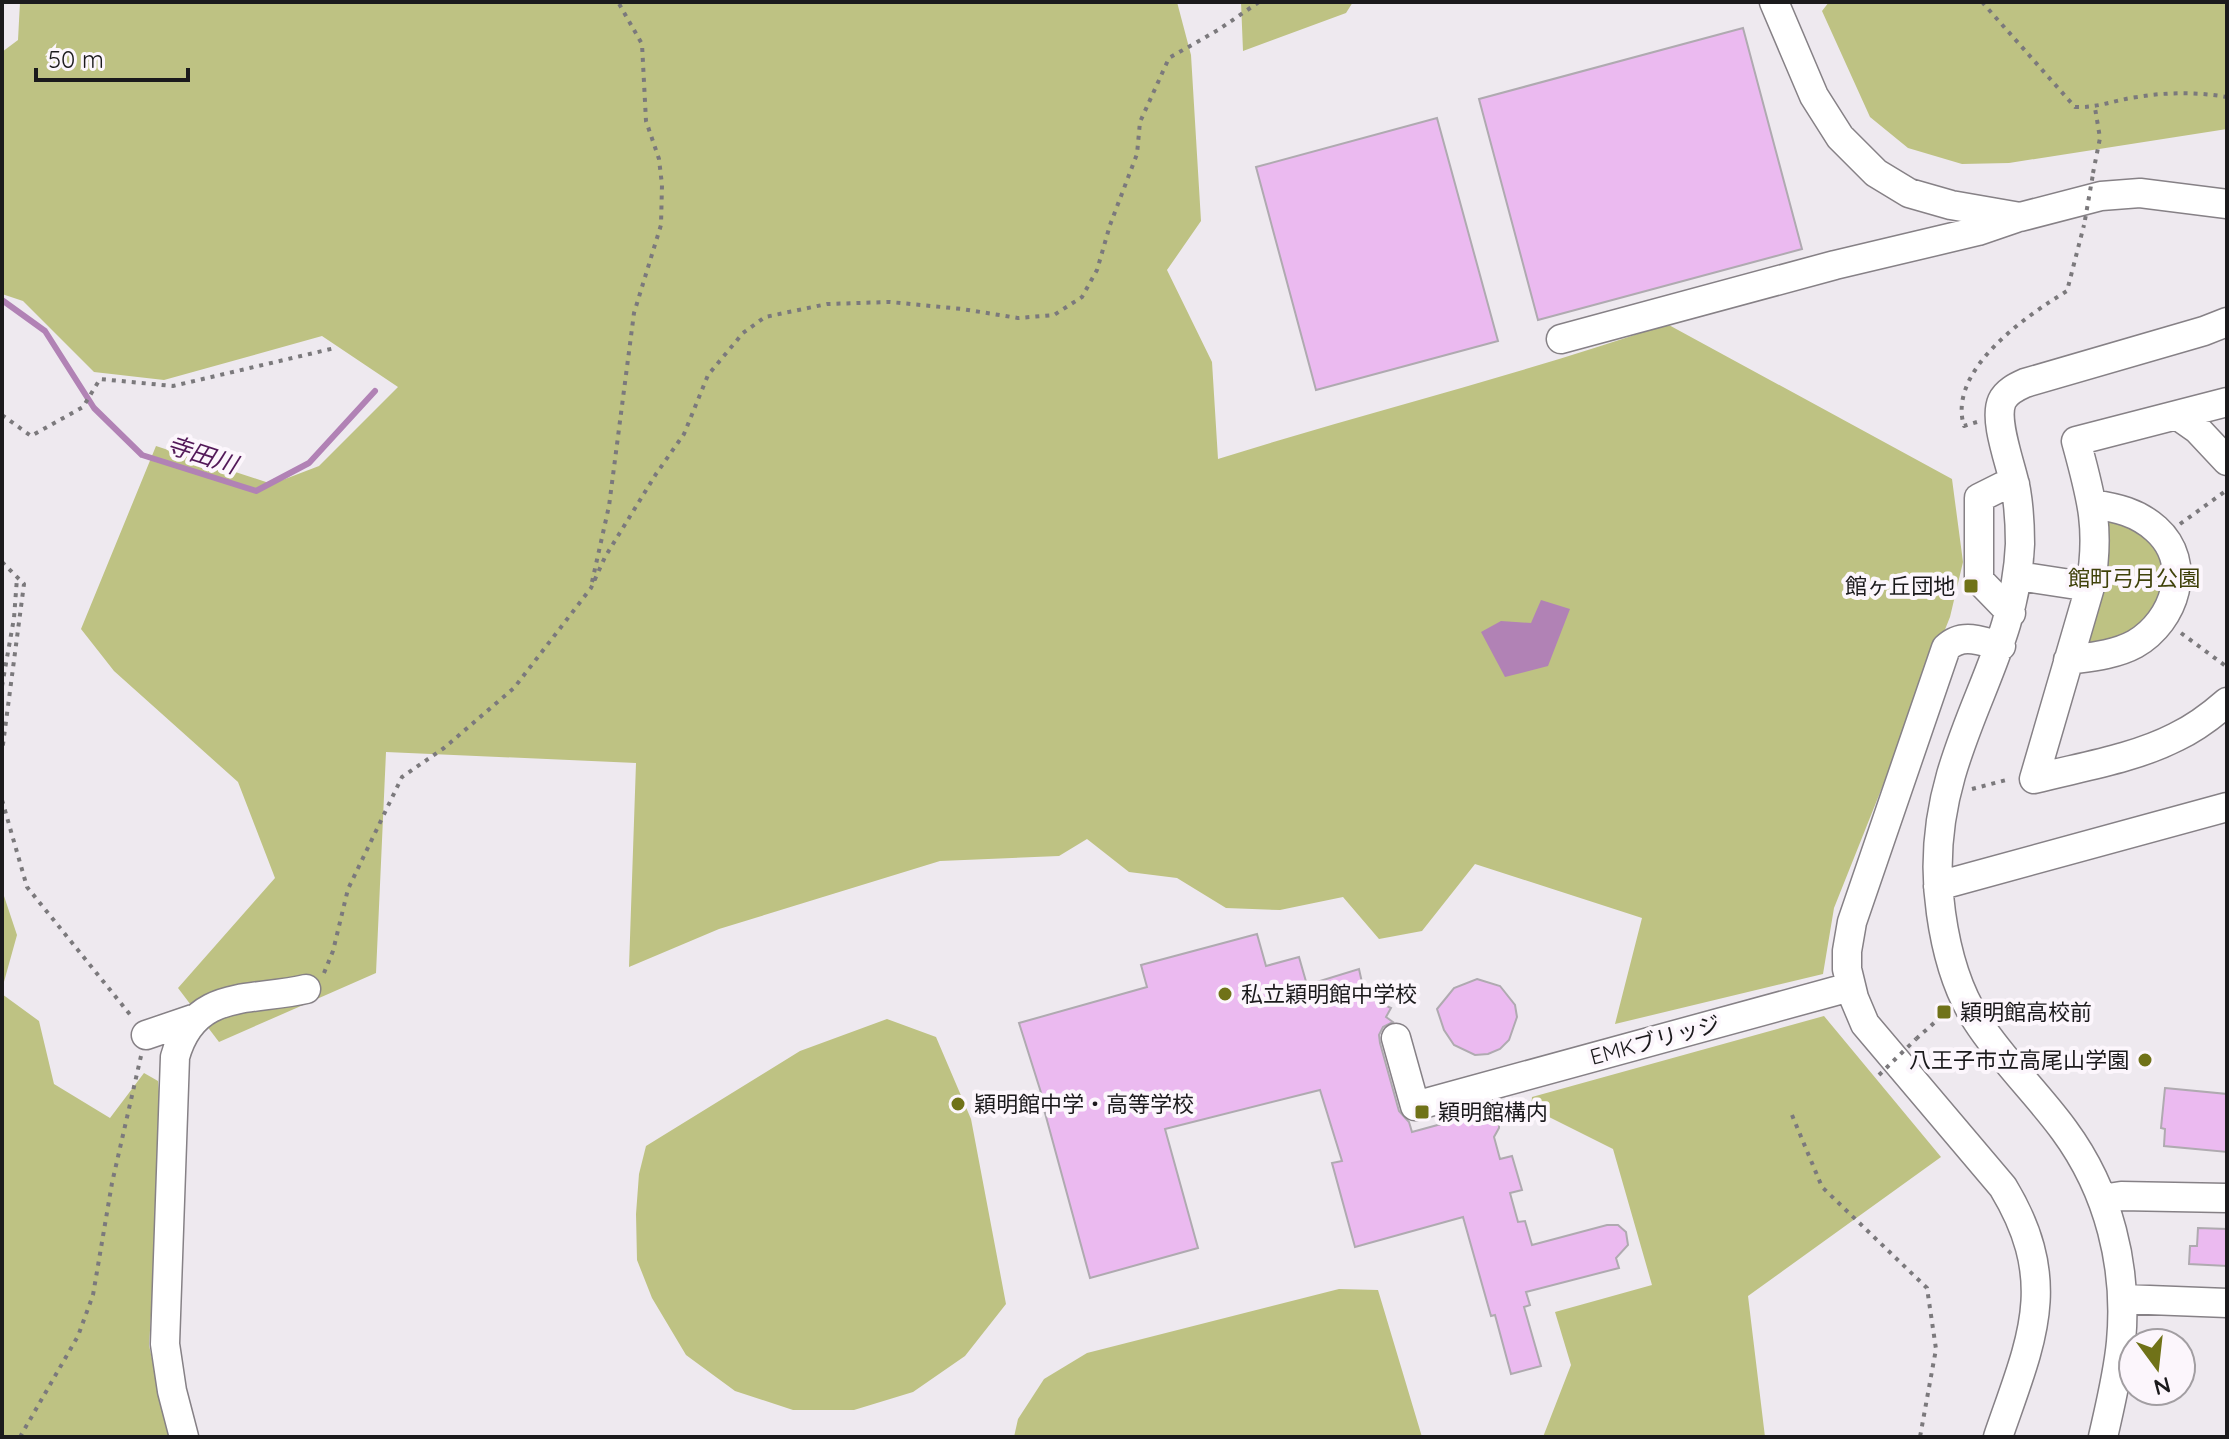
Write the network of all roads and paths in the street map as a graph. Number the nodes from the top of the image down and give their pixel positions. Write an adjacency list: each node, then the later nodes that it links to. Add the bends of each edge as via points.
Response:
1 (618, 2): 25 (path, via 642,44 646,121 662,185 661,225 634,313 613,477)
2 (1259, 2): 25 (path, via 1169,58 1140,122 1137,154 1097,270 1082,297 1054,315 1018,318 890,302 827,304 765,317 743,333 708,375 684,434 605,557)
3 (1774, 2): 8 (street, via 1814,96 1840,137 1876,173 1909,193)
4 (1982, 2): 6 (path, via 2075,107)
5 (2227, 97): 6 (path, via 2175,92)
6 (2095, 108): 15 (path, bridge, via 2100,138 2067,291 2029,314 2002,339 1967,385 1960,411 1964,426)
7 (2227, 204): 8 (street, via 2140,193 2101,196)
8 (2026, 216): 10 (street)
9 (2227, 322): 15 (street, via 2018,386 2003,399)
10 (1561, 339)
11 (335, 348): 13 (path, via 173,386 100,379 83,407 31,436)
12 (2227, 402): 14 (street)
13 (2, 415)
14 (2177, 415): 16 (street); 19 (street, via 2076,441)
15 (1999, 417): 17 (street)
16 (2227, 461)
17 (2015, 484): 23 (street); 26 (street, via 1979,498 1979,580)
18 (2227, 490): 20 (path)
19 (2093, 504): 20 (street, via 2134,514); 24 (street, via 2096,534)
20 (2163, 537): 27 (street, via 2176,572 2172,606)
21 (2, 562): 22 (path)
22 (17, 576): 31 (path); 33 (path, via 24,584)
23 (2018, 576): 24 (street); 26 (street)
24 (2090, 587): 29 (street)
25 (591, 588): 39 (path, via 514,688 402,777 348,889 321,980)
26 (2011, 613): 28 (street)
27 (2163, 620): 29 (street, via 2133,645); 30 (path)
28 (2001, 646): 38 (street, via 1949,782 1938,841); 40 (street, via 1965,637 1944,653 1852,922)
29 (2068, 660): 32 (street, via 2034,779 2174,739)
30 (2227, 667)
31 (2, 686)
32 (2227, 702)
33 (2, 752)
34 (2006, 780): 35 (path)
35 (1976, 788)
36 (2, 800): 43 (path, via 27,887)
37 (2227, 807): 38 (street)
38 (1938, 886): 48 (street, via 1945,935 1968,1004 2072,1141)
39 (306, 989): 41 (street, via 248,995)
40 (1840, 990): 44 (street, EMKブリッジ, via 1415,1106); 54 (street, via 1993,1174 2024,1226 2036,1271 2036,1316)
41 (193, 1019): 43 (street); 52 (street, via 180,1037 175,1057 165,1344)
42 (1934, 1023): 45 (path, bridge)
43 (146, 1035): 51 (path, via 93,1295 78,1336)
44 (1396, 1038)
45 (1879, 1075)
46 (1792, 1115): 53 (path, via 1822,1187 1927,1288 1936,1349)
47 (2227, 1198): 48 (street)
48 (2102, 1199): 49 (street, via 2116,1244)
49 (2123, 1299): 50 (street); 55 (street, via 2121,1345)
50 (2227, 1303)
51 (20, 1437)
52 (184, 1437)
53 (1920, 1437)
54 (1998, 1437)
55 (2103, 1437)

